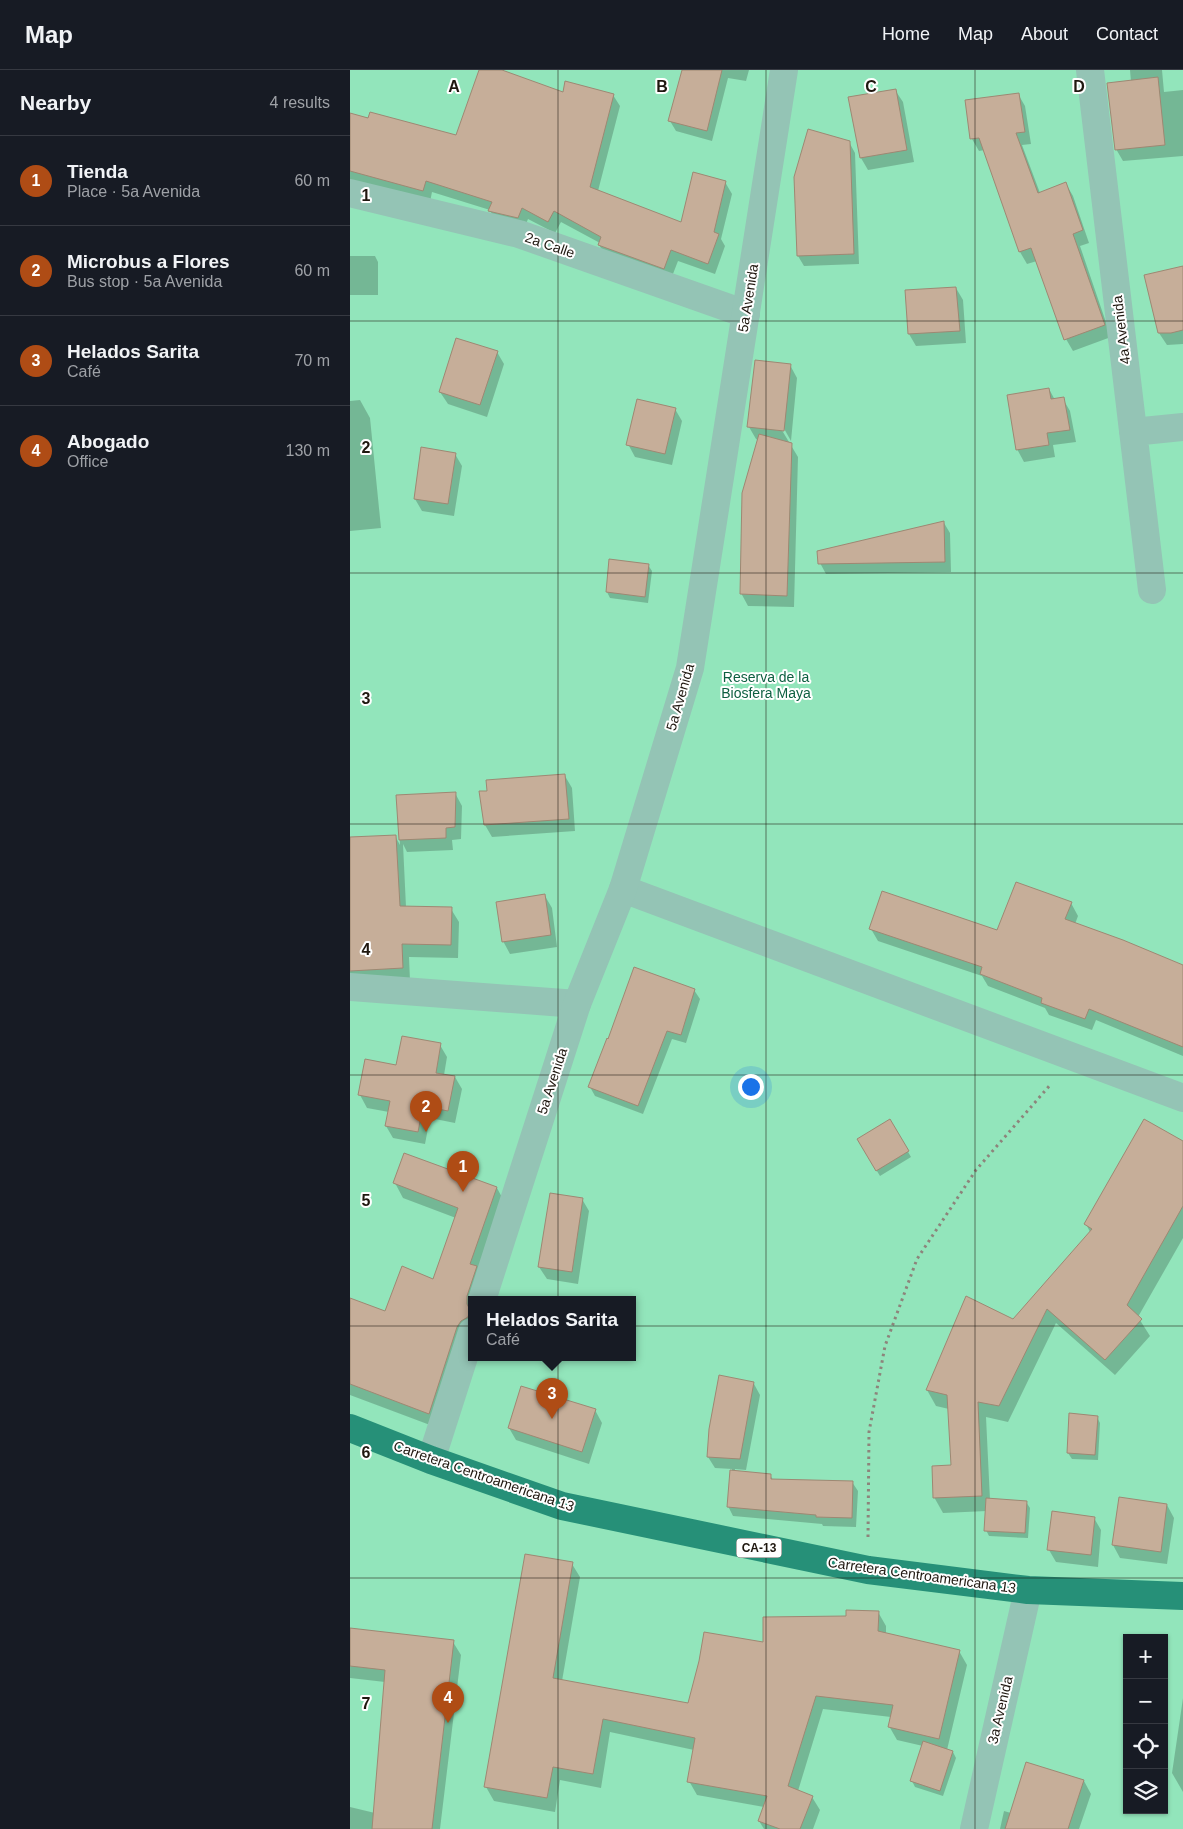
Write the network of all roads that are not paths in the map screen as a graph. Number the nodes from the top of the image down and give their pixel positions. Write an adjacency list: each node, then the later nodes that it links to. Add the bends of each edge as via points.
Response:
1 (784, 70): 4 (street, 5a Avenida)
2 (1090, 70): 6 (street, 4a Avenida)
3 (350, 194): 4 (street, 2a Calle, via 519,234)
4 (746, 314): 8 (street, 5a Avenida, via 690,668)
5 (1183, 427): 6 (street)
6 (1133, 432): 7 (street, 4a Avenida)
7 (1152, 590)
8 (624, 889): 10 (street, 5a Avenida); 11 (street)
9 (350, 987): 10 (street)
10 (577, 1004): 12 (street, 5a Avenida)
11 (1183, 1098)
12 (483, 1296)
13 (468, 1344): 15 (street)
14 (350, 1428): 15 (highway, Carretera Centroamericana 13 / CA-13)
15 (431, 1460): 16 (highway, Carretera Centroamericana 13 / CA-13, via 562,1506 868,1570)
16 (1028, 1590): 17 (highway, Carretera Centroamericana 13 / CA-13); 18 (street, 3a Avenida)
17 (1183, 1596)
18 (974, 1829)

